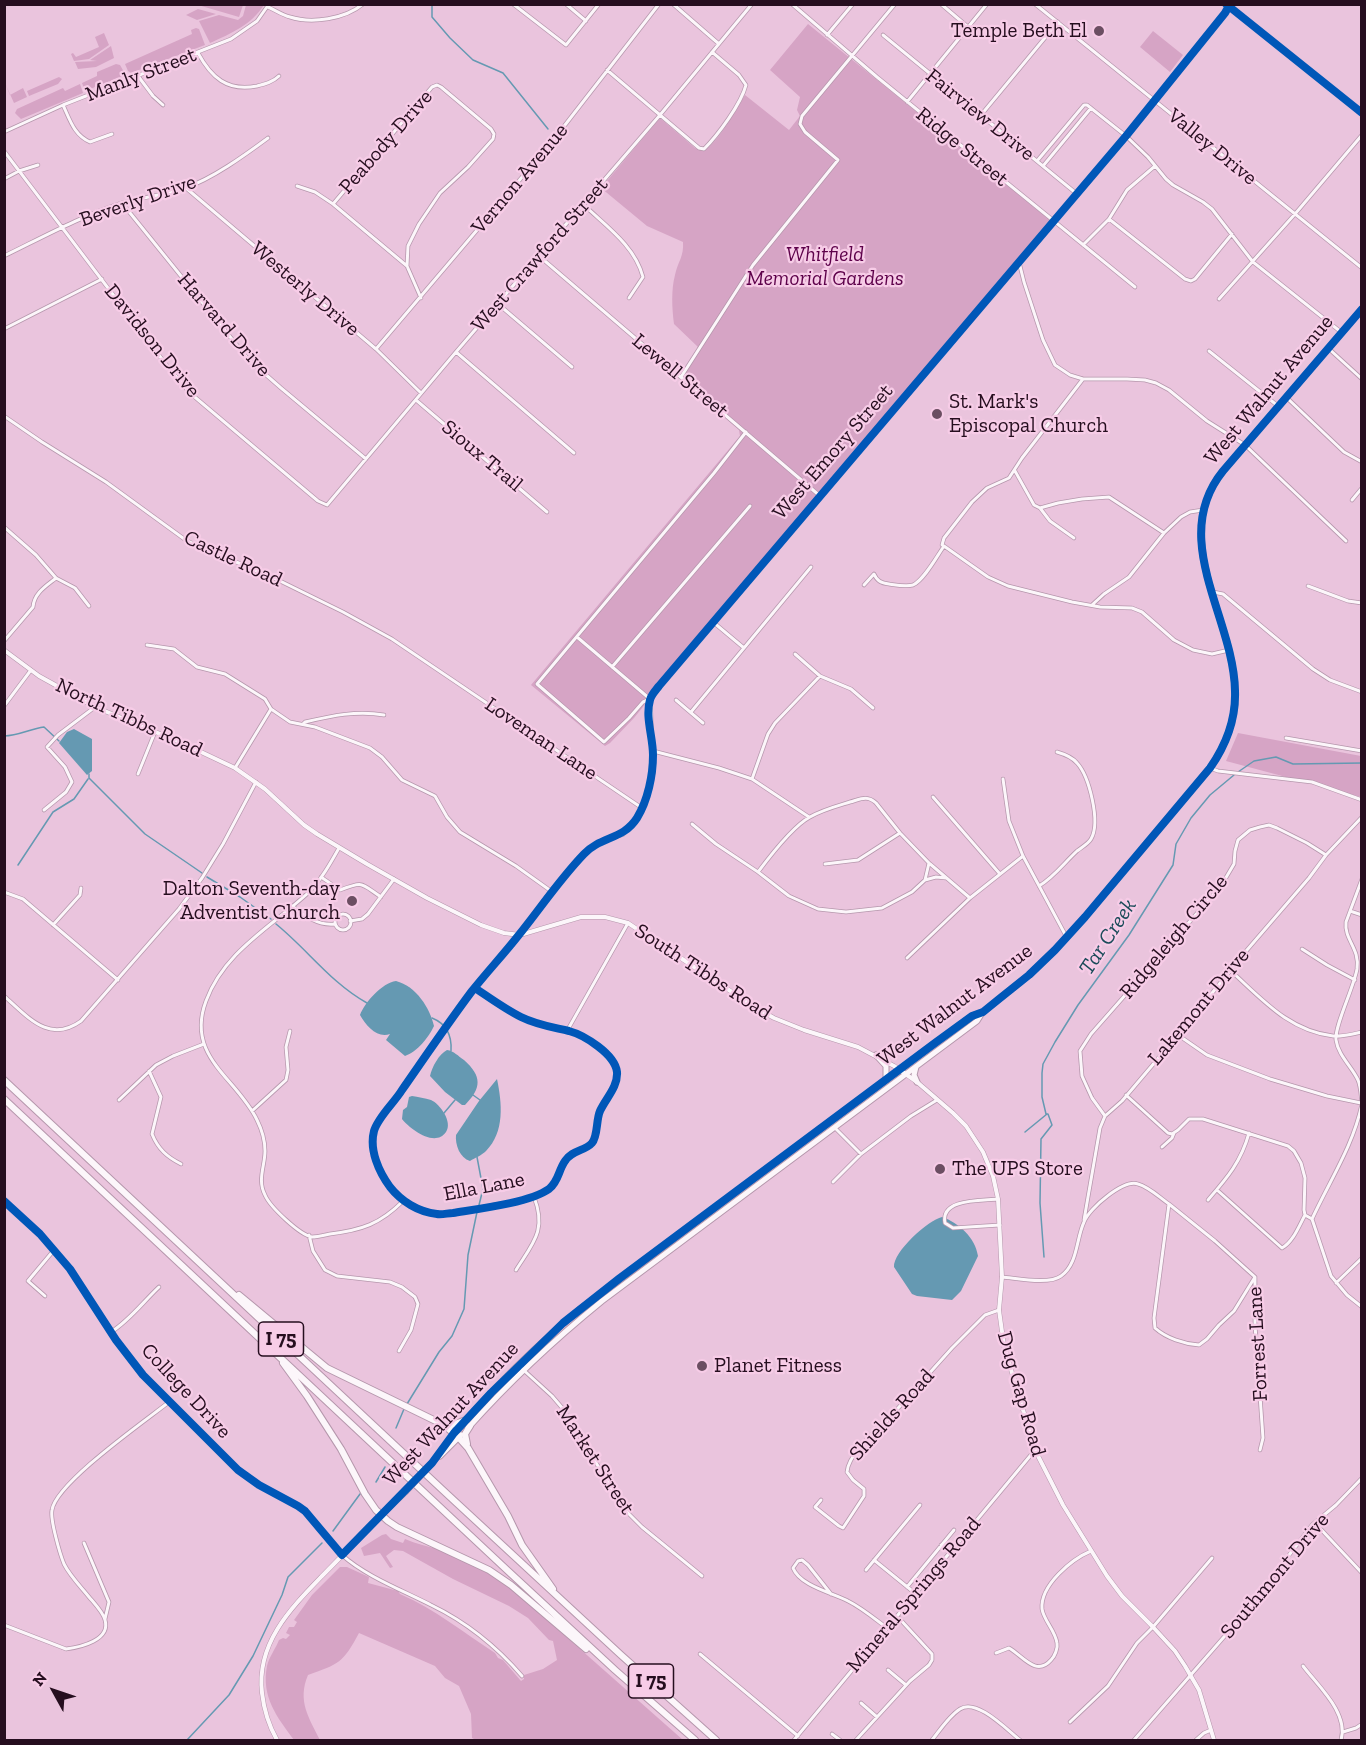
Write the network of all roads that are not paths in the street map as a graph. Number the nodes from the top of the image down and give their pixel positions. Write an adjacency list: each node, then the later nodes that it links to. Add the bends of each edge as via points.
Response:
1 (363, 4): 14 (street, via 346,15 325,19 288,17)
2 (513, 4): 16 (street, via 566,45)
3 (566, 4): 16 (street)
4 (599, 4): 16 (street)
5 (659, 4): 25 (street, Vernon Avenue)
6 (673, 4): 21 (street)
7 (752, 4): 21 (street, West Crawford Street)
8 (792, 4): 19 (street, Ridge Street)
9 (853, 4): 19 (street)
10 (895, 4): 24 (street)
11 (941, 4): 18 (street)
12 (987, 4): 18 (street)
13 (1035, 4): 17 (street, Valley Drive)
14 (269, 5): 23 (street, Manly Street, via 242,33)
15 (1228, 5): 29 (street, West Emory Street); 34 (main road)
16 (586, 21)
17 (1058, 22): 29 (street, Valley Drive); 35 (street)
18 (968, 27): 26 (street)
19 (827, 35): 24 (street, Ridge Street)
20 (883, 35): 26 (street, Fairview Drive)
21 (719, 44): 22 (street, West Crawford Street)
22 (712, 52): 36 (street, West Crawford Street); 36 (street, via 746,85 712,141 704,149 699,148)
23 (198, 53): 27 (street, Manly Street); 28 (street, via 209,71 228,84 254,86)
24 (852, 56): 30 (street, Ridge Street); 81 (street, via 802,116 800,124 838,160 753,264)
25 (607, 70): 36 (street); 69 (street, Vernon Avenue)
26 (930, 74): 30 (street); 35 (street, Fairview Drive)
27 (138, 76): 31 (street, Manly Street); 32 (street)
28 (279, 76)
29 (1154, 101): 39 (street, West Emory Street); 55 (street, Valley Drive)
30 (907, 102): 57 (street, Ridge Street)
31 (63, 105): 37 (street, Manly Street); 38 (street, via 81,138 90,142)
32 (163, 105)
33 (1091, 108): 39 (street); 43 (street, via 1084,105); 46 (street)
34 (1362, 113)
35 (981, 115): 43 (street, Fairview Drive)
36 (660, 116): 54 (street, West Crawford Street)
37 (4, 132)
38 (112, 134)
39 (1126, 135): 45 (street); 51 (street, West Emory Street)
40 (1362, 135): 55 (street)
41 (268, 138): 50 (street, Beverly Drive)
42 (4, 151): 47 (street, Davidson Drive)
43 (1037, 161): 46 (street, Fairview Drive)
44 (38, 165): 47 (street)
45 (1155, 165): 56 (street, via 1127,190); 59 (street, via 1173,185 1212,209)
46 (1043, 166): 51 (street, Fairview Drive)
47 (20, 171): 48 (street); 58 (street, Davidson Drive)
48 (4, 179)
49 (297, 186): 53 (street)
50 (186, 188): 52 (street, Beverly Drive); 77 (street, Westerly Drive)
51 (1077, 194): 57 (street, West Emory Street)
52 (122, 203): 58 (street, Beverly Drive); 92 (street, Harvard Drive, via 248,359)
53 (333, 204): 65 (street); 65 (street, Peabody Drive, via 432,87 441,87 491,129 493,140 440,193 418,224 408,246)
54 (584, 205): 62 (street, West Crawford Street); 70 (street, via 636,257 643,277)
55 (1295, 214): 63 (street); 66 (street, Valley Drive)
56 (1109, 219): 59 (street, via 1191,281); 60 (street)
57 (1054, 221): 60 (street, Ridge Street); 64 (street, West Emory Street)
58 (61, 227): 61 (street, Beverly Drive); 67 (street, Davidson Drive)
59 (1232, 234): 63 (street)
60 (1083, 245): 68 (street, Ridge Street)
61 (4, 256)
62 (539, 256): 72 (street, West Crawford Street); 81 (street, Lewell Street)
63 (1253, 261): 71 (street); 75 (street)
64 (1018, 262): 83 (street, via 1055,365); 96 (street, West Emory Street)
65 (407, 266): 69 (street)
66 (1362, 268)
67 (102, 279): 74 (street); 98 (street, Davidson Drive, via 190,393)
68 (1135, 286)
69 (421, 298): 77 (street, Vernon Avenue)
70 (629, 298)
71 (1219, 299)
72 (498, 304): 79 (street, West Crawford Street); 80 (street)
73 (1362, 309): 75 (main road, West Walnut Avenue)
74 (4, 329)
75 (1341, 332): 76 (main road, West Walnut Avenue)
76 (1328, 348): 82 (street); 85 (main road, West Walnut Avenue)
77 (376, 349): 84 (street, Westerly Drive)
78 (1209, 351): 87 (street)
79 (456, 352): 84 (street, West Crawford Street); 91 (street)
80 (572, 367)
81 (681, 377): 89 (street, Lewell Street)
82 (1361, 378)
83 (1083, 379): 90 (street, via 1156,383); 94 (street)
84 (421, 393): 86 (street, West Crawford Street)
85 (1286, 397): 87 (main road, West Walnut Avenue); 93 (street, via 1344,452)
86 (416, 400): 92 (street, West Crawford Street); 102 (street, Sioux Trail)
87 (1278, 406): 90 (main road, West Walnut Avenue)
88 (4, 416): 126 (street, Castle Road, via 106,482 187,541 343,612)
89 (746, 432): 96 (street, Lewell Street); 117 (street)
90 (1245, 445): 101 (main road, West Walnut Avenue, via 1216,479); 106 (street)
91 (574, 453)
92 (366, 459): 98 (street, West Crawford Street)
93 (1362, 462)
94 (1015, 471): 100 (street, via 1034,505); 107 (street, via 972,502 944,538)
95 (1362, 488): 97 (street)
96 (820, 496): 116 (street, West Emory Street)
97 (1352, 500)
98 (327, 505)
99 (750, 506): 124 (street)
100 (1040, 508): 104 (street, via 1109,497); 105 (street, via 1050,521)
101 (1203, 510): 104 (street, via 1185,514); 112 (main road, West Walnut Avenue, via 1201,544)
102 (548, 512)
103 (4, 526): 109 (street)
104 (1164, 533): 114 (street, via 1128,577)
105 (1074, 538)
106 (1346, 541)
107 (944, 546): 110 (street, via 913,585 883,584 874,574); 114 (street, via 1008,586)
108 (811, 567): 120 (street)
109 (56, 578): 115 (street, via 75,588); 118 (street, via 33,599 33,607)
110 (864, 585)
111 (1308, 586): 113 (street)
112 (1212, 592): 122 (main road, West Walnut Avenue); 128 (street, via 1223,594 1321,674)
113 (1362, 603)
114 (1092, 605): 122 (street, via 1142,612 1174,640 1197,652)
115 (89, 606)
116 (713, 622): 120 (street); 129 (street, West Emory Street)
117 (577, 637): 124 (street); 129 (street, via 537,684 604,742)
118 (4, 641)
119 (147, 645): 134 (street, via 174,650 197,667 225,675 265,699)
120 (744, 648): 135 (street)
121 (4, 650): 125 (street, North Tibbs Road)
122 (1229, 650): 145 (main road, West Walnut Avenue, via 1234,708 1225,742)
123 (795, 654): 127 (street)
124 (612, 667): 129 (street)
125 (31, 670): 131 (street); 132 (street, North Tibbs Road)
126 (440, 671): 152 (street, Loveman Lane)
127 (820, 676): 133 (street, via 851,689); 147 (street, via 775,723)
128 (1362, 692)
129 (650, 699): 141 (street)
130 (676, 700): 135 (street)
131 (4, 706)
132 (95, 707): 139 (street, North Tibbs Road); 153 (street, via 47,747 65,767 72,782)
133 (873, 708)
134 (271, 709): 138 (street, via 290,722); 144 (street)
135 (691, 712): 137 (street)
136 (384, 715): 138 (street, via 368,712 331,716)
137 (703, 723)
138 (303, 724): 172 (street, via 370,748 402,780 435,796 460,832)
139 (154, 732): 144 (street, North Tibbs Road); 146 (street)
140 (1286, 738): 142 (street)
141 (653, 751): 147 (street); 152 (street, via 653,773)
142 (1362, 751)
143 (1057, 752): 170 (street, via 1071,757 1081,768 1091,793 1094,832 1087,844)
144 (235, 768): 149 (street, North Tibbs Road)
145 (1210, 768): 151 (street, via 1312,783); 184 (main road, West Walnut Avenue)
146 (138, 774)
147 (752, 779): 155 (street)
148 (1003, 779): 160 (street, via 1009,821)
149 (256, 782): 158 (street, South Tibbs Road, via 304,825); 188 (street, via 202,878)
150 (933, 797): 164 (street)
151 (1362, 800)
152 (642, 807): 172 (street, via 623,834 601,841 585,852)
153 (44, 810)
154 (1362, 816): 159 (street, Lakemont Drive)
155 (809, 817): 157 (street, via 869,798); 163 (street)
156 (692, 824): 163 (street)
157 (900, 833): 161 (street); 162 (street, via 858,860)
158 (339, 848): 165 (street); 167 (street, South Tibbs Road)
159 (1326, 855): 187 (street, Lakemont Drive); 213 (street, Ridgeleigh Circle, via 1269,825 1250,830 1238,840 1234,864 1221,886 1080,1051 1082,1076)
160 (1023, 856): 164 (street); 170 (street)
161 (929, 863): 166 (street); 169 (street)
162 (825, 864)
163 (758, 872): 169 (street, via 789,896 818,909 846,912 882,908)
164 (1000, 874): 175 (street)
165 (321, 877): 174 (street, via 340,890 359,884); 176 (street)
166 (946, 878): 169 (street); 175 (street)
167 (394, 879): 174 (street); 183 (street, South Tibbs Road, via 481,925)
168 (1362, 879): 177 (street)
169 (925, 880)
170 (1039, 886): 184 (street)
171 (81, 888): 182 (street, via 80,895)
172 (551, 891): 183 (street)
173 (4, 892): 182 (street, via 23,899)
174 (381, 897): 179 (street, via 362,920)
175 (970, 898): 186 (street)
176 (292, 906): 181 (street, via 310,920); 198 (street, via 237,952 220,974 206,1002 202,1022)
177 (1350, 911): 178 (street); 189 (street, via 1345,929 1357,954)
178 (1362, 915)
179 (350, 921): 181 (street, via 349,926 340,930); 181 (street, via 341,915)
180 (628, 923): 183 (street, South Tibbs Road, via 605,917 581,917); 193 (street); 199 (street, South Tibbs Road, via 774,1018)
181 (335, 924)
182 (53, 925): 188 (street)
183 (519, 935): 190 (street, Ella Lane)
184 (1067, 938): 192 (main road, West Walnut Avenue)
185 (1302, 949): 189 (street)
186 (907, 958)
187 (1231, 971): 196 (street, Lakemont Drive); 197 (street, via 1293,1024)
188 (118, 980): 191 (street, via 81,1022 62,1029 41,1026)
189 (1355, 980): 197 (street)
190 (475, 988): 193 (street, Ella Lane, via 521,1018); 226 (street, Ella Lane, via 375,1127 372,1139 376,1160 384,1179)
191 (4, 996)
192 (983, 1012): 200 (main road, West Walnut Avenue, via 977,1021); 201 (main road, West Walnut Avenue)
193 (567, 1030): 222 (street, Ella Lane, via 600,1047 610,1057 617,1074 597,1118 591,1145 568,1157 555,1183)
194 (290, 1031): 212 (street, via 285,1047 286,1080)
195 (1362, 1032): 197 (street)
196 (1178, 1035): 207 (street, Lakemont Drive); 211 (street, via 1207,1055 1270,1079)
197 (1335, 1036): 211 (street, via 1359,1083)
198 (204, 1044): 202 (street); 212 (street, via 212,1061)
199 (876, 1055): 201 (street, South Tibbs Road); 205 (main road, via 886,1066)
200 (916, 1066): 203 (main road, West Walnut Avenue); 206 (main road)
201 (899, 1070): 203 (street, Dug Gap Road); 205 (main road, West Walnut Avenue)
202 (148, 1071): 210 (street); 219 (street, via 161,1097 152,1134 161,1150)
203 (905, 1074): 206 (street, Dug Gap Road); 214 (main road, West Walnut Avenue)
204 (4, 1080): 238 (highway, I 75)
205 (886, 1080): 241 (main road, West Walnut Avenue)
206 (917, 1082): 209 (street, Dug Gap Road)
207 (1126, 1095): 213 (street, Lakemont Drive); 215 (street)
208 (4, 1099): 248 (highway, I 75)
209 (938, 1099): 218 (street); 223 (street, Dug Gap Road, via 966,1126 983,1152)
210 (118, 1100)
211 (1362, 1103): 229 (street, via 1351,1142)
212 (252, 1111): 232 (street, via 264,1138 261,1172 265,1196 282,1218)
213 (1105, 1116): 230 (street, Lakemont Drive)
214 (834, 1127): 218 (street); 242 (main road, West Walnut Avenue)
215 (1174, 1133): 216 (street, via 1189,1119 1196,1118); 217 (street)
216 (1249, 1133): 221 (street, via 1238,1163); 228 (street, via 1294,1151 1305,1178)
217 (1162, 1147)
218 (861, 1154): 220 (street)
219 (181, 1164)
220 (833, 1182)
221 (1217, 1190): 224 (street); 228 (street, via 1282,1248 1290,1242)
222 (534, 1197): 226 (street, Ella Lane, via 437,1215); 235 (street, via 539,1227)
223 (998, 1199): 231 (street, Dug Gap Road); 231 (street, via 955,1204 944,1216 945,1223 953,1228)
224 (1208, 1200)
225 (4, 1201): 233 (street, College Drive)
226 (403, 1201): 232 (street, via 372,1225 352,1232)
227 (1169, 1204): 230 (street, Forrest Lane, via 1136,1183 1102,1200); 237 (street, Forrest Lane); 237 (street, via 1154,1318 1160,1333 1199,1345 1234,1311)
228 (1305, 1215): 229 (street)
229 (1312, 1219): 239 (street)
230 (1084, 1220): 236 (street, Lakemont Drive, via 1077,1250 1060,1277)
231 (1000, 1225): 236 (street, Dug Gap Road)
232 (309, 1235): 247 (street, via 313,1251 325,1270 337,1276 390,1282 415,1297 418,1304 411,1330)
233 (54, 1250): 243 (street, via 28,1281); 246 (street, College Drive)
234 (1362, 1258): 239 (street)
235 (516, 1270)
236 (1002, 1277): 245 (street, Dug Gap Road)
237 (1256, 1277): 257 (street, Forrest Lane, via 1255,1325 1263,1438)
238 (218, 1280): 253 (highway, via 327,1368); 277 (highway, I 75)
239 (1336, 1283): 244 (street)
240 (159, 1287): 246 (street, via 126,1323)
241 (606, 1288): 242 (street); 249 (main road, West Walnut Avenue)
242 (612, 1293): 250 (main road, West Walnut Avenue)
243 (45, 1296)
244 (1362, 1307)
245 (999, 1310): 256 (street, Dug Gap Road, via 1004,1346); 259 (street, Shields Road, via 985,1315 951,1348 851,1460 847,1472 864,1489 864,1496 843,1527 815,1507)
246 (111, 1332): 251 (street, College Drive, via 142,1375)
247 (399, 1352)
248 (278, 1355): 261 (highway, via 308,1396); 286 (highway, I 75)
249 (518, 1365): 250 (street, Market Street); 252 (main road, West Walnut Avenue)
250 (524, 1370): 252 (main road, West Walnut Avenue); 273 (street, Market Street, via 564,1410 624,1509)
251 (169, 1402): 268 (street, College Drive, via 238,1470 305,1511); 279 (street, via 72,1480 55,1499 52,1509 64,1564)
252 (468, 1423): 253 (highway); 254 (main road, West Walnut Avenue); 255 (highway)
253 (444, 1425): 254 (highway)
254 (456, 1435): 255 (highway); 261 (main road, West Walnut Avenue, bridge)
255 (468, 1448): 277 (highway, via 522,1545)
256 (1035, 1450): 266 (street, Dug Gap Road); 267 (street, Mineral Springs Road)
257 (1260, 1450)
258 (1362, 1478): 262 (street, Southmont Drive)
259 (820, 1500)
260 (920, 1505): 270 (street)
261 (381, 1515): 268 (street); 286 (highway, via 397,1527 489,1570)
262 (1315, 1523): 272 (street); 289 (street, Southmont Drive)
263 (954, 1530): 265 (street)
264 (84, 1543): 279 (street, via 109,1602)
265 (941, 1545): 267 (street); 274 (street)
266 (1091, 1551): 281 (street, Dug Gap Road, via 1122,1596); 283 (street, via 1063,1569 1043,1599 1042,1609 1057,1643 1050,1661 1037,1668 1009,1648)
267 (950, 1552): 276 (street, Mineral Springs Road)
268 (342, 1555): 288 (street, via 453,1617 494,1646); 299 (street, via 286,1615 267,1648 261,1677 263,1699)
269 (1212, 1558): 281 (street)
270 (874, 1560): 271 (street); 274 (street)
271 (866, 1570)
272 (1362, 1573)
273 (702, 1576)
274 (908, 1587): 276 (street)
275 (831, 1594): 275 (street, via 796,1574 793,1568 798,1561 808,1564); 282 (street)
276 (916, 1594): 278 (street, Mineral Springs Road)
277 (558, 1598): 301 (highway, I 75)
278 (897, 1616): 282 (street, Mineral Springs Road); 290 (street, via 933,1657)
279 (105, 1619): 280 (street, via 105,1630 98,1640 66,1649)
280 (4, 1624)
281 (1154, 1627): 289 (street, Dug Gap Road); 293 (street, via 1137,1643 1108,1686)
282 (887, 1628): 298 (street, Mineral Springs Road)
283 (996, 1653)
284 (700, 1654): 298 (street)
285 (1303, 1666): 296 (street, via 1340,1716)
286 (615, 1670): 300 (highway, I 75)
287 (888, 1670): 290 (street)
288 (522, 1676)
289 (1191, 1676): 295 (street, Dug Gap Road); 307 (street, Southmont Drive)
290 (906, 1685): 292 (street)
291 (861, 1703): 292 (street)
292 (877, 1717): 304 (street)
293 (1070, 1722)
294 (1362, 1724): 296 (street)
295 (1211, 1730): 308 (street); 309 (street, Dug Gap Road)
296 (1342, 1732): 310 (street)
297 (832, 1734): 303 (street)
298 (798, 1736): 302 (street, Mineral Springs Road)
299 (278, 1740)
300 (694, 1740)
301 (716, 1740)
302 (794, 1740)
303 (840, 1740)
304 (856, 1740)
305 (932, 1740): 306 (street, via 956,1712 968,1705 982,1710)
306 (1020, 1740)
307 (1134, 1740)
308 (1196, 1740)
309 (1214, 1740)
310 (1341, 1740)

